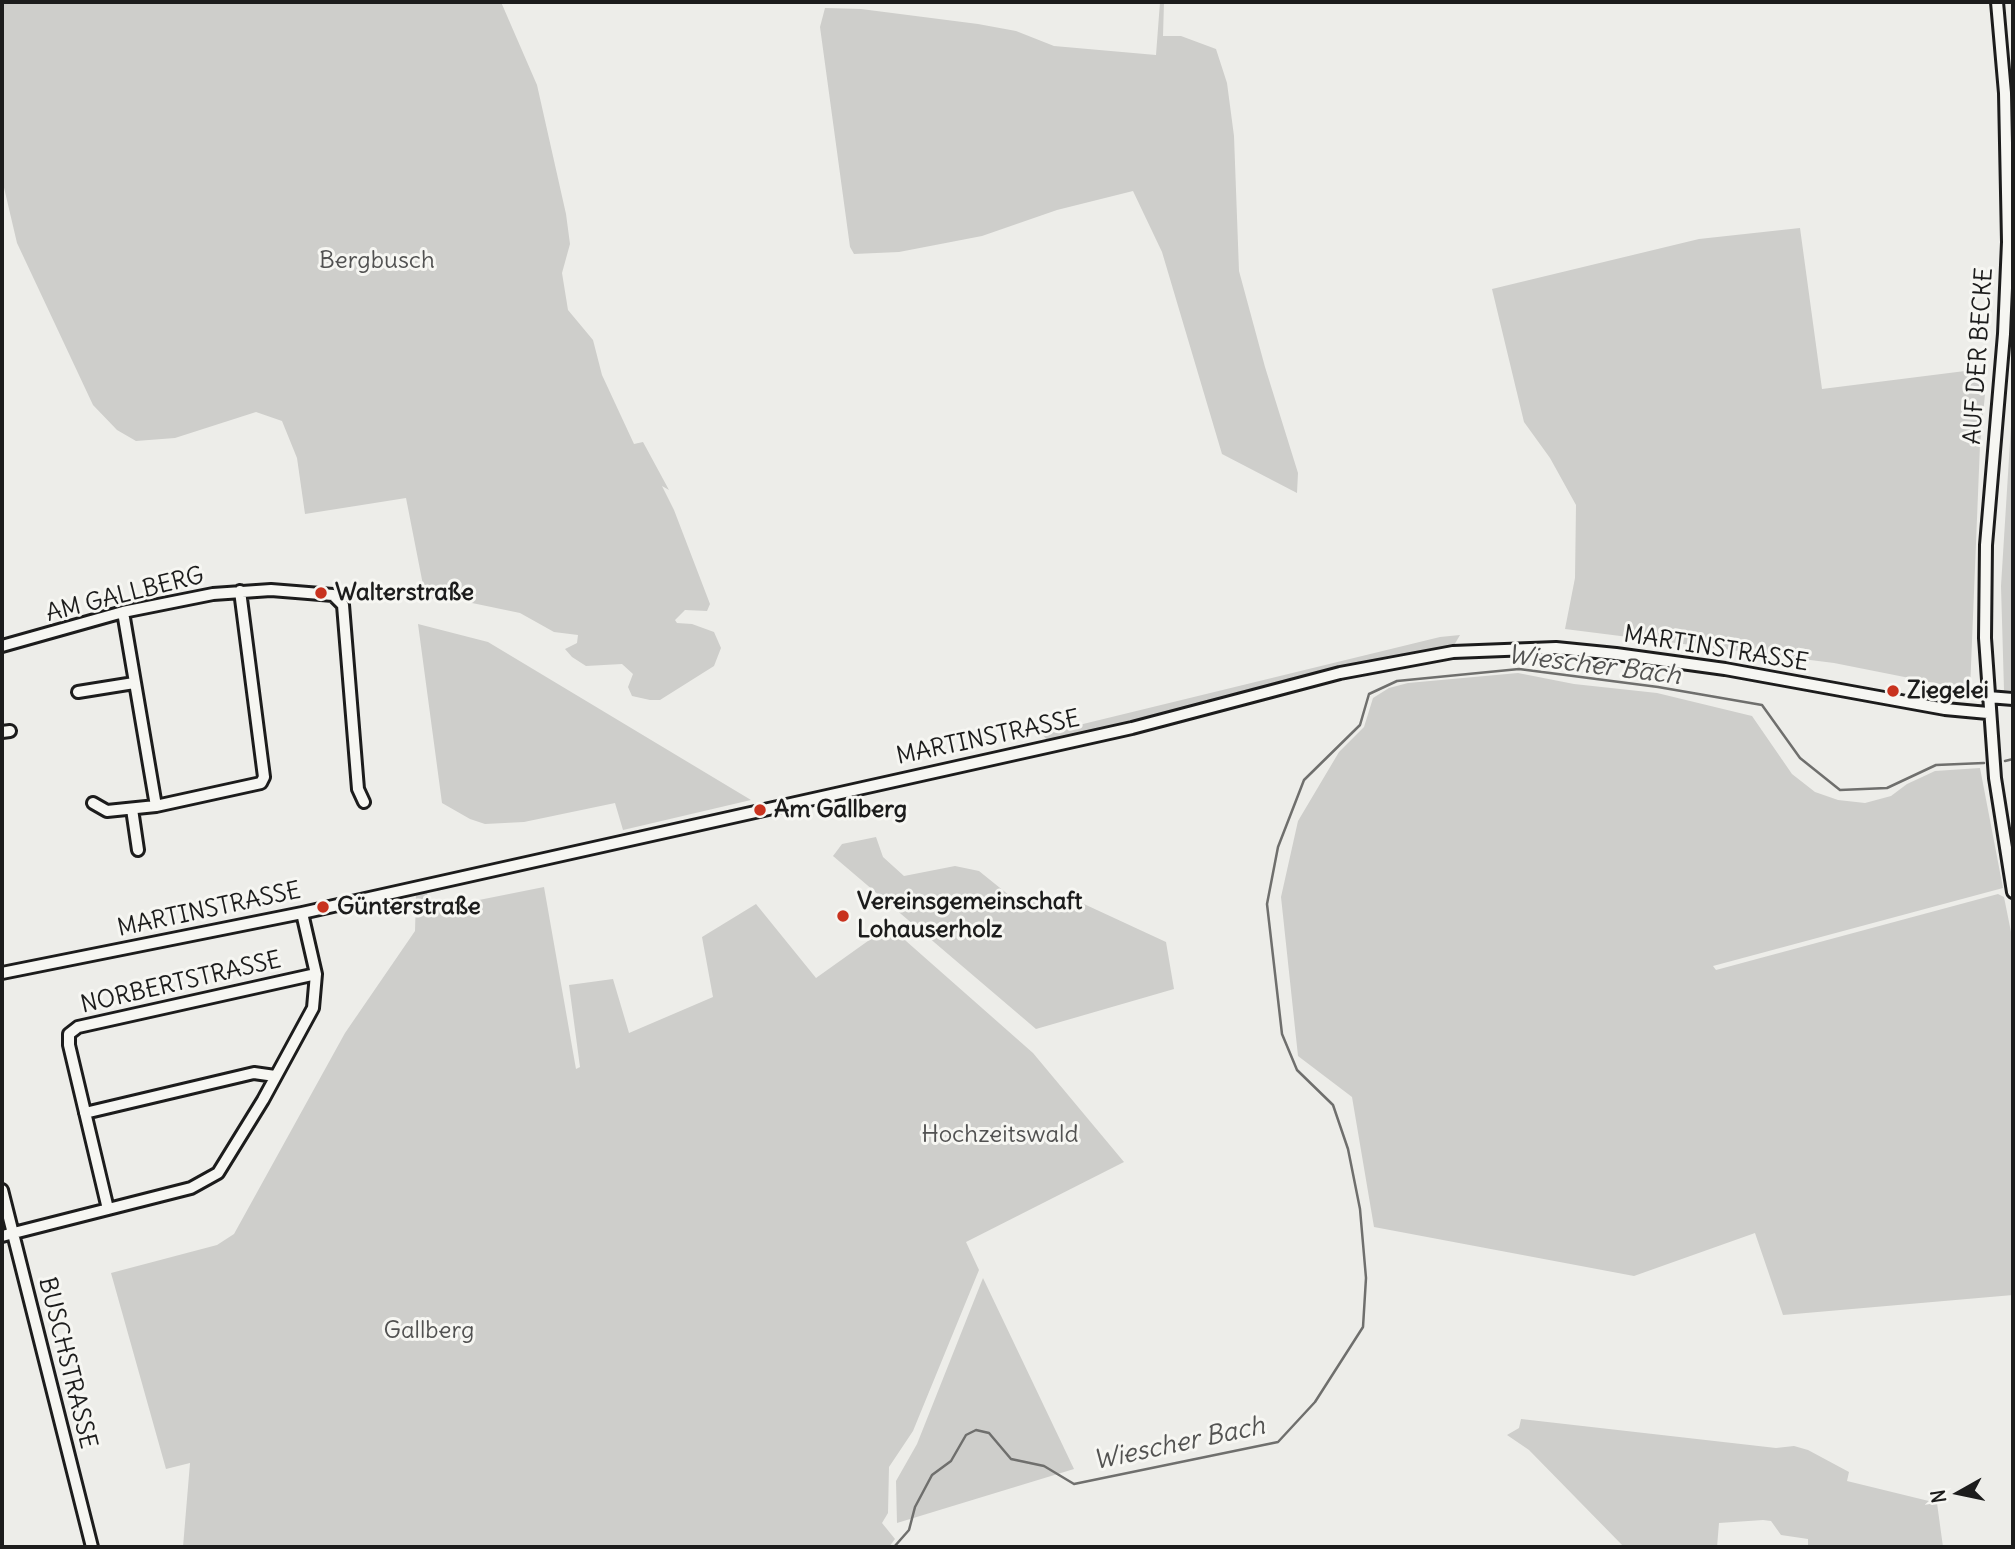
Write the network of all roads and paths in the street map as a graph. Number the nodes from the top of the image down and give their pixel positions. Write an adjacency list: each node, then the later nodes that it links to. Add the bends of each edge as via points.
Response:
1 (1997, 2): 7 (street, AUF DER BECKE, via 2006,93 2008,242 1986,545)
2 (240, 591): 3 (street, AM GALLBERG, via 170,600); 10 (street, AM GALLBERG, via 321,593 341,600 358,789); 12 (street, via 264,777 261,783)
3 (123, 612): 4 (street, AM GALLBERG); 5 (street)
4 (2, 646)
5 (134, 683): 6 (street); 12 (street)
6 (78, 692)
7 (1987, 698): 8 (street); 9 (street, AUF DER BECKE)
8 (2013, 699)
9 (1988, 713): 15 (street, AUF DER BECKE); 16 (street, MARTINSTRASSE, via 1616,654 1556,648 1453,652 1340,673 1132,728)
10 (364, 802)
11 (93, 803): 13 (street, via 107,811)
12 (156, 806): 13 (street)
13 (132, 809): 14 (street)
14 (138, 850)
15 (2013, 892)
16 (302, 913): 17 (street, MARTINSTRASSE); 18 (street)
17 (2, 973)
18 (316, 974): 19 (street, via 313,1008); 20 (street, NORBERTSTRASSE, via 78,1027 69,1034 69,1045)
19 (275, 1076): 20 (street, via 254,1073); 22 (street, via 218,1173 191,1188)
20 (85, 1113): 22 (street, NORBERTSTRASSE)
21 (2, 1190): 23 (street, BUSCHSTRASSE)
22 (108, 1209): 23 (street)
23 (7, 1235): 24 (street, BUSCHSTRASSE)
24 (92, 1547)

